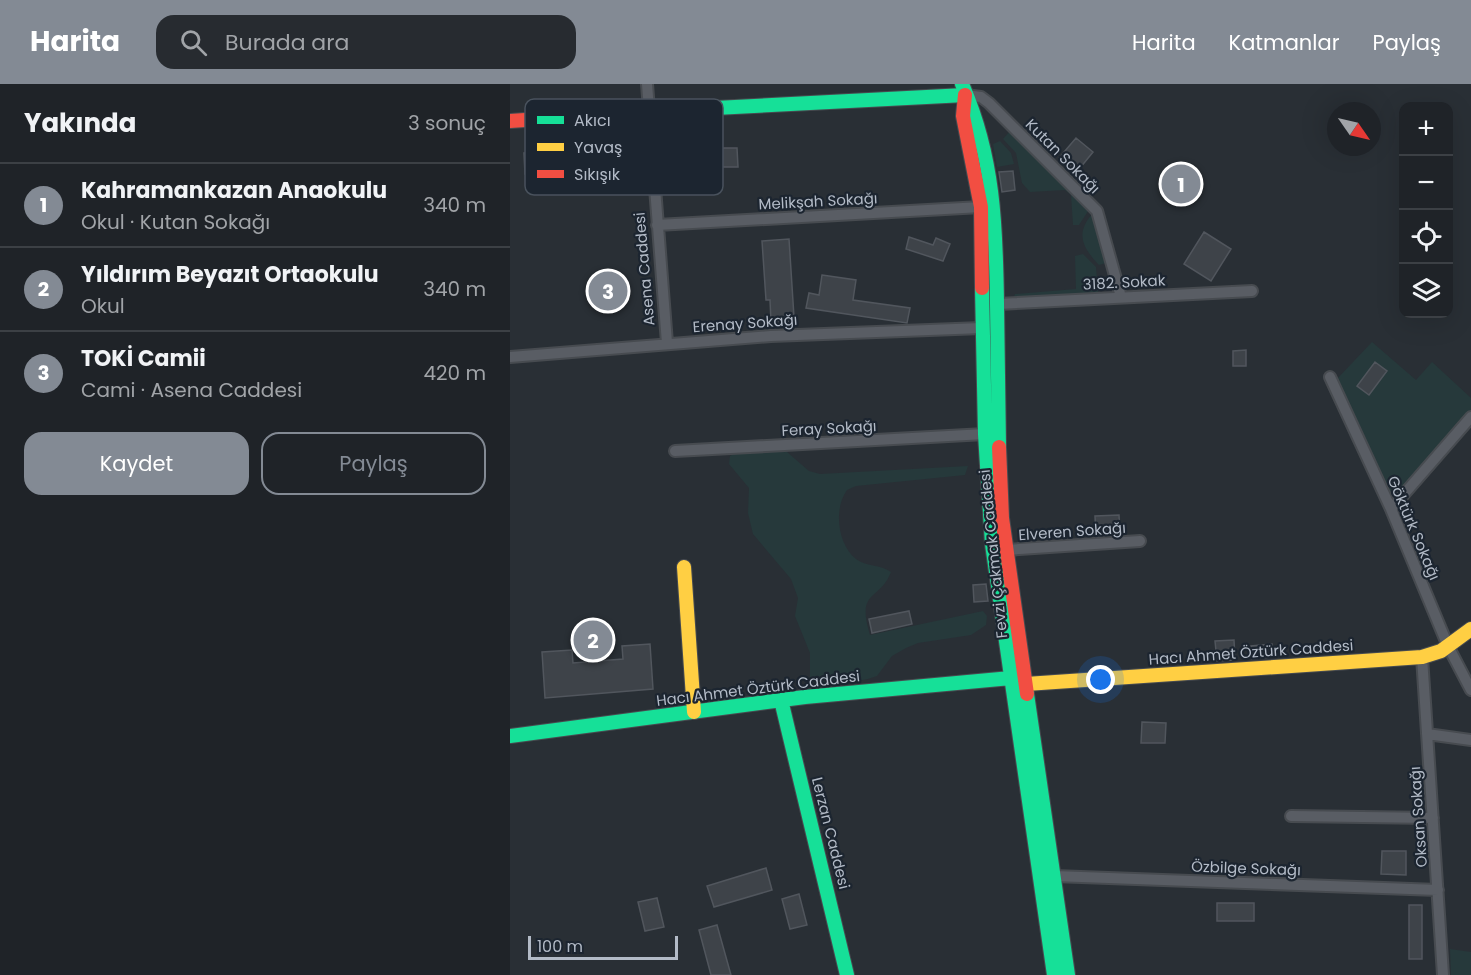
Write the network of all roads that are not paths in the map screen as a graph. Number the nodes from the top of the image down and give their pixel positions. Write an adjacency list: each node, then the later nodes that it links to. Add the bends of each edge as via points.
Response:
1 (647, 84): 3 (street, Asena Caddesi)
2 (964, 89): 4 (street); 8 (street, Fevzi Çakmak Caddesi, via 963,116); 11 (street, Kutan Sokağı, via 988,103 1097,211); 12 (street, Fevzi Çakmak Caddesi, via 978,120 992,185)
3 (648, 99)
4 (723, 106)
5 (525, 120): 6 (street)
6 (510, 121)
7 (655, 195): 9 (street, Asena Caddesi)
8 (981, 207): 9 (street, Melikşah Sokağı); 13 (street, Fevzi Çakmak Caddesi)
9 (657, 225): 14 (street, Asena Caddesi)
10 (1252, 291): 11 (street, 3182. Sokak)
11 (1121, 297): 12 (street, 3182. Sokak)
12 (998, 304): 22 (street, Fevzi Çakmak Caddesi, via 999,467)
13 (982, 328): 14 (street, Erenay Sokağı); 18 (street, Fevzi Çakmak Caddesi)
14 (667, 343): 15 (street, Erenay Sokağı)
15 (510, 357)
16 (1330, 377): 20 (street, Göktürk Sokağı)
17 (1471, 417): 20 (street)
18 (984, 434): 19 (street, Feray Sokağı); 27 (street, Fevzi Çakmak Caddesi, via 992,544)
19 (675, 451)
20 (1391, 509): 25 (street, Göktürk Sokağı)
21 (1140, 541): 22 (street, Elveren Sokağı)
22 (1006, 550): 28 (street, Fevzi Çakmak Caddesi)
23 (684, 567): 31 (street)
24 (1471, 629): 25 (street, Hacı Ahmet Öztürk Caddesi)
25 (1448, 646): 26 (street, Hacı Ahmet Öztürk Caddesi); 29 (street, Göktürk Sokağı)
26 (1422, 657): 28 (street, Hacı Ahmet Öztürk Caddesi); 32 (street, Oksan Sokağı)
27 (1011, 678): 30 (street, Hacı Ahmet Öztürk Caddesi); 40 (street, Fevzi Çakmak Caddesi)
28 (1026, 684): 37 (street, Fevzi Çakmak Caddesi)
29 (1471, 690)
30 (781, 700): 31 (street, Hacı Ahmet Öztürk Caddesi); 39 (street, Lerzan Caddesi)
31 (694, 712): 33 (street, Hacı Ahmet Öztürk Caddesi)
32 (1427, 734): 34 (street); 36 (street, Oksan Sokağı)
33 (510, 736)
34 (1471, 740)
35 (1291, 816): 36 (street)
36 (1433, 818): 38 (street, Oksan Sokağı)
37 (1054, 876): 38 (street, Özbilge Sokağı); 41 (street, Fevzi Çakmak Caddesi)
38 (1438, 890): 42 (street, Oksan Sokağı)
39 (847, 975)
40 (1054, 975)
41 (1068, 975)
42 (1443, 975)

